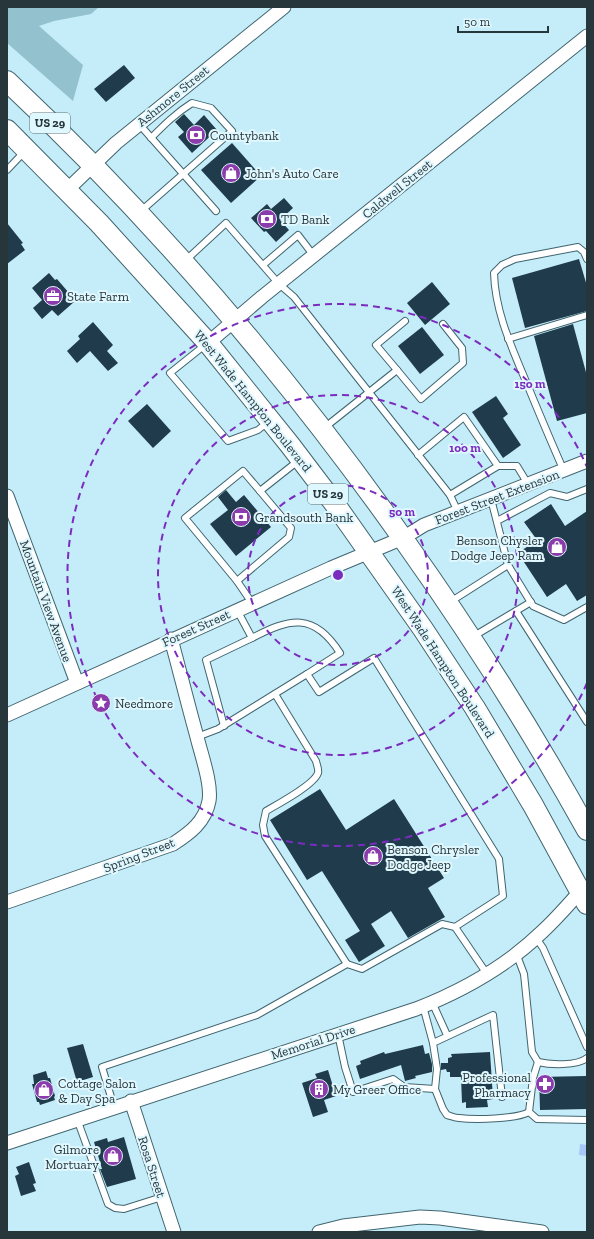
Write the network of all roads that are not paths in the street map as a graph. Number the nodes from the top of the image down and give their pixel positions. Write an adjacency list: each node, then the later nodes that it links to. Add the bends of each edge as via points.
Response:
1 (284, 7): 4 (street, Ashmore Street)
2 (587, 36): 14 (street, Caldwell Street)
3 (9, 87): 8 (main road, West Wade Hampton Boulevard / US 29)
4 (139, 124): 6 (lane); 8 (street, Ashmore Street)
5 (7, 130): 7 (main road, West Wade Hampton Boulevard / US 29)
6 (151, 138): 10 (lane); 10 (lane, via 171,118 192,103 212,108 232,131)
7 (26, 150): 9 (lane); 11 (main road, West Wade Hampton Boulevard / US 29)
8 (92, 166): 11 (street, Ashmore Street); 13 (main road, West Wade Hampton Boulevard / US 29)
9 (7, 170)
10 (182, 174): 12 (lane); 13 (lane)
11 (67, 190): 24 (main road, West Wade Hampton Boulevard / US 29)
12 (216, 211)
13 (138, 213): 16 (main road, West Wade Hampton Boulevard / US 29)
14 (314, 256): 17 (lane, via 298,235); 18 (street, Caldwell Street)
15 (587, 260): 23 (lane, via 584,252 578,247 515,259 502,265 494,273 501,317)
16 (183, 262): 17 (lane, via 226,224); 20 (main road, West Wade Hampton Boulevard / US 29)
17 (263, 265): 18 (lane)
18 (279, 284): 20 (street, Caldwell Street); 26 (lane, via 294,297)
19 (587, 315): 23 (lane)
20 (235, 320): 24 (street, Caldwell Street); 28 (main road, West Wade Hampton Boulevard / US 29)
21 (405, 321): 25 (lane, via 376,345)
22 (443, 324): 25 (lane, via 462,348 463,363 421,398)
23 (508, 339): 33 (lane)
24 (208, 343): 27 (main road, West Wade Hampton Boulevard / US 29); 27 (lane, via 170,373 228,441 258,430)
25 (397, 370): 26 (lane)
26 (370, 393): 28 (lane); 29 (lane)
27 (270, 420): 30 (main road, West Wade Hampton Boulevard / US 29)
28 (323, 429): 42 (main road, West Wade Hampton Boulevard / US 29, via 365,486)
29 (418, 455): 32 (lane, via 464,417); 37 (lane)
30 (301, 459): 36 (lane); 42 (main road, West Wade Hampton Boulevard / US 29)
31 (587, 461): 33 (street, Forest Street Extension)
32 (498, 466): 34 (lane, via 517,466); 37 (lane)
33 (564, 471): 34 (street, Forest Street Extension)
34 (529, 485): 39 (street, Forest Street Extension)
35 (587, 489): 41 (lane, via 567,497 550,493)
36 (260, 491): 44 (lane, via 291,528 289,537); 44 (lane, via 243,471 185,518)
37 (450, 495): 40 (lane)
38 (7, 496): 55 (street, Mountain View Avenue)
39 (492, 499): 40 (street, Forest Street Extension); 41 (lane)
40 (458, 512): 42 (street, Forest Street Extension, via 424,525)
41 (497, 521): 43 (lane)
42 (386, 545): 46 (street, Forest Street); 47 (main road, West Wade Hampton Boulevard / US 29); 63 (main road, West Wade Hampton Boulevard / US 29, via 423,629 475,708)
43 (508, 565): 45 (lane); 47 (lane)
44 (237, 581): 46 (lane)
45 (531, 602): 48 (lane, via 533,606 564,620); 50 (lane)
46 (252, 603): 49 (street, Forest Street)
47 (448, 603): 52 (main road, West Wade Hampton Boulevard / US 29)
48 (587, 608)
49 (237, 610): 51 (lane); 53 (street, Forest Street)
50 (516, 611): 52 (lane); 58 (lane)
51 (252, 638): 54 (lane, via 289,623 299,622 318,628 328,636 340,653); 59 (lane, via 206,660)
52 (471, 638): 61 (main road, West Wade Hampton Boulevard / US 29)
53 (171, 639): 55 (street, Forest Street); 60 (street, Spring Street)
54 (307, 674): 56 (lane); 65 (lane, via 319,692 374,658 499,859 503,896)
55 (76, 683): 57 (street, Forest Street)
56 (275, 694): 59 (lane); 68 (lane, via 319,769 311,783 266,811 263,825 265,836)
57 (7, 715)
58 (587, 722)
59 (224, 726): 60 (lane)
60 (197, 737): 64 (street, Spring Street, via 209,789 209,800 198,825 173,844)
61 (579, 801): 62 (main road, West Wade Hampton Boulevard / US 29)
62 (587, 830)
63 (585, 893): 66 (street, Memorial Drive)
64 (7, 902)
65 (455, 927): 68 (lane, via 442,924 362,968); 69 (lane)
66 (536, 938): 67 (street, Memorial Drive); 74 (lane)
67 (516, 953): 69 (street, Memorial Drive); 76 (lane, via 524,974 532,1052)
68 (347, 964): 80 (lane, via 257,1015 102,1067)
69 (487, 974): 70 (street, Memorial Drive)
70 (427, 1004): 71 (street, Memorial Drive); 72 (lane); 73 (lane)
71 (338, 1034): 77 (lane, via 353,1092 393,1079 404,1087); 79 (street, Memorial Drive)
72 (447, 1036): 73 (lane); 78 (lane, via 493,1015)
73 (433, 1043): 77 (lane, via 437,1069)
74 (587, 1047)
75 (587, 1058): 76 (lane, via 578,1063)
76 (538, 1062): 81 (lane, via 533,1078)
77 (435, 1089): 81 (lane, via 447,1115 459,1118 523,1116)
78 (502, 1097)
79 (132, 1101): 80 (street, Memorial Drive); 85 (street, Rosa Street)
80 (114, 1107): 82 (street, Memorial Drive)
81 (529, 1112): 83 (lane, via 537,1119)
82 (77, 1119): 84 (street, Memorial Drive); 85 (lane, via 108,1204 124,1209)
83 (587, 1120)
84 (7, 1143)
85 (162, 1197): 86 (street, Rosa Street)
86 (174, 1232)
87 (319, 1232): 88 (street, via 343,1226 420,1217)
88 (542, 1232)

